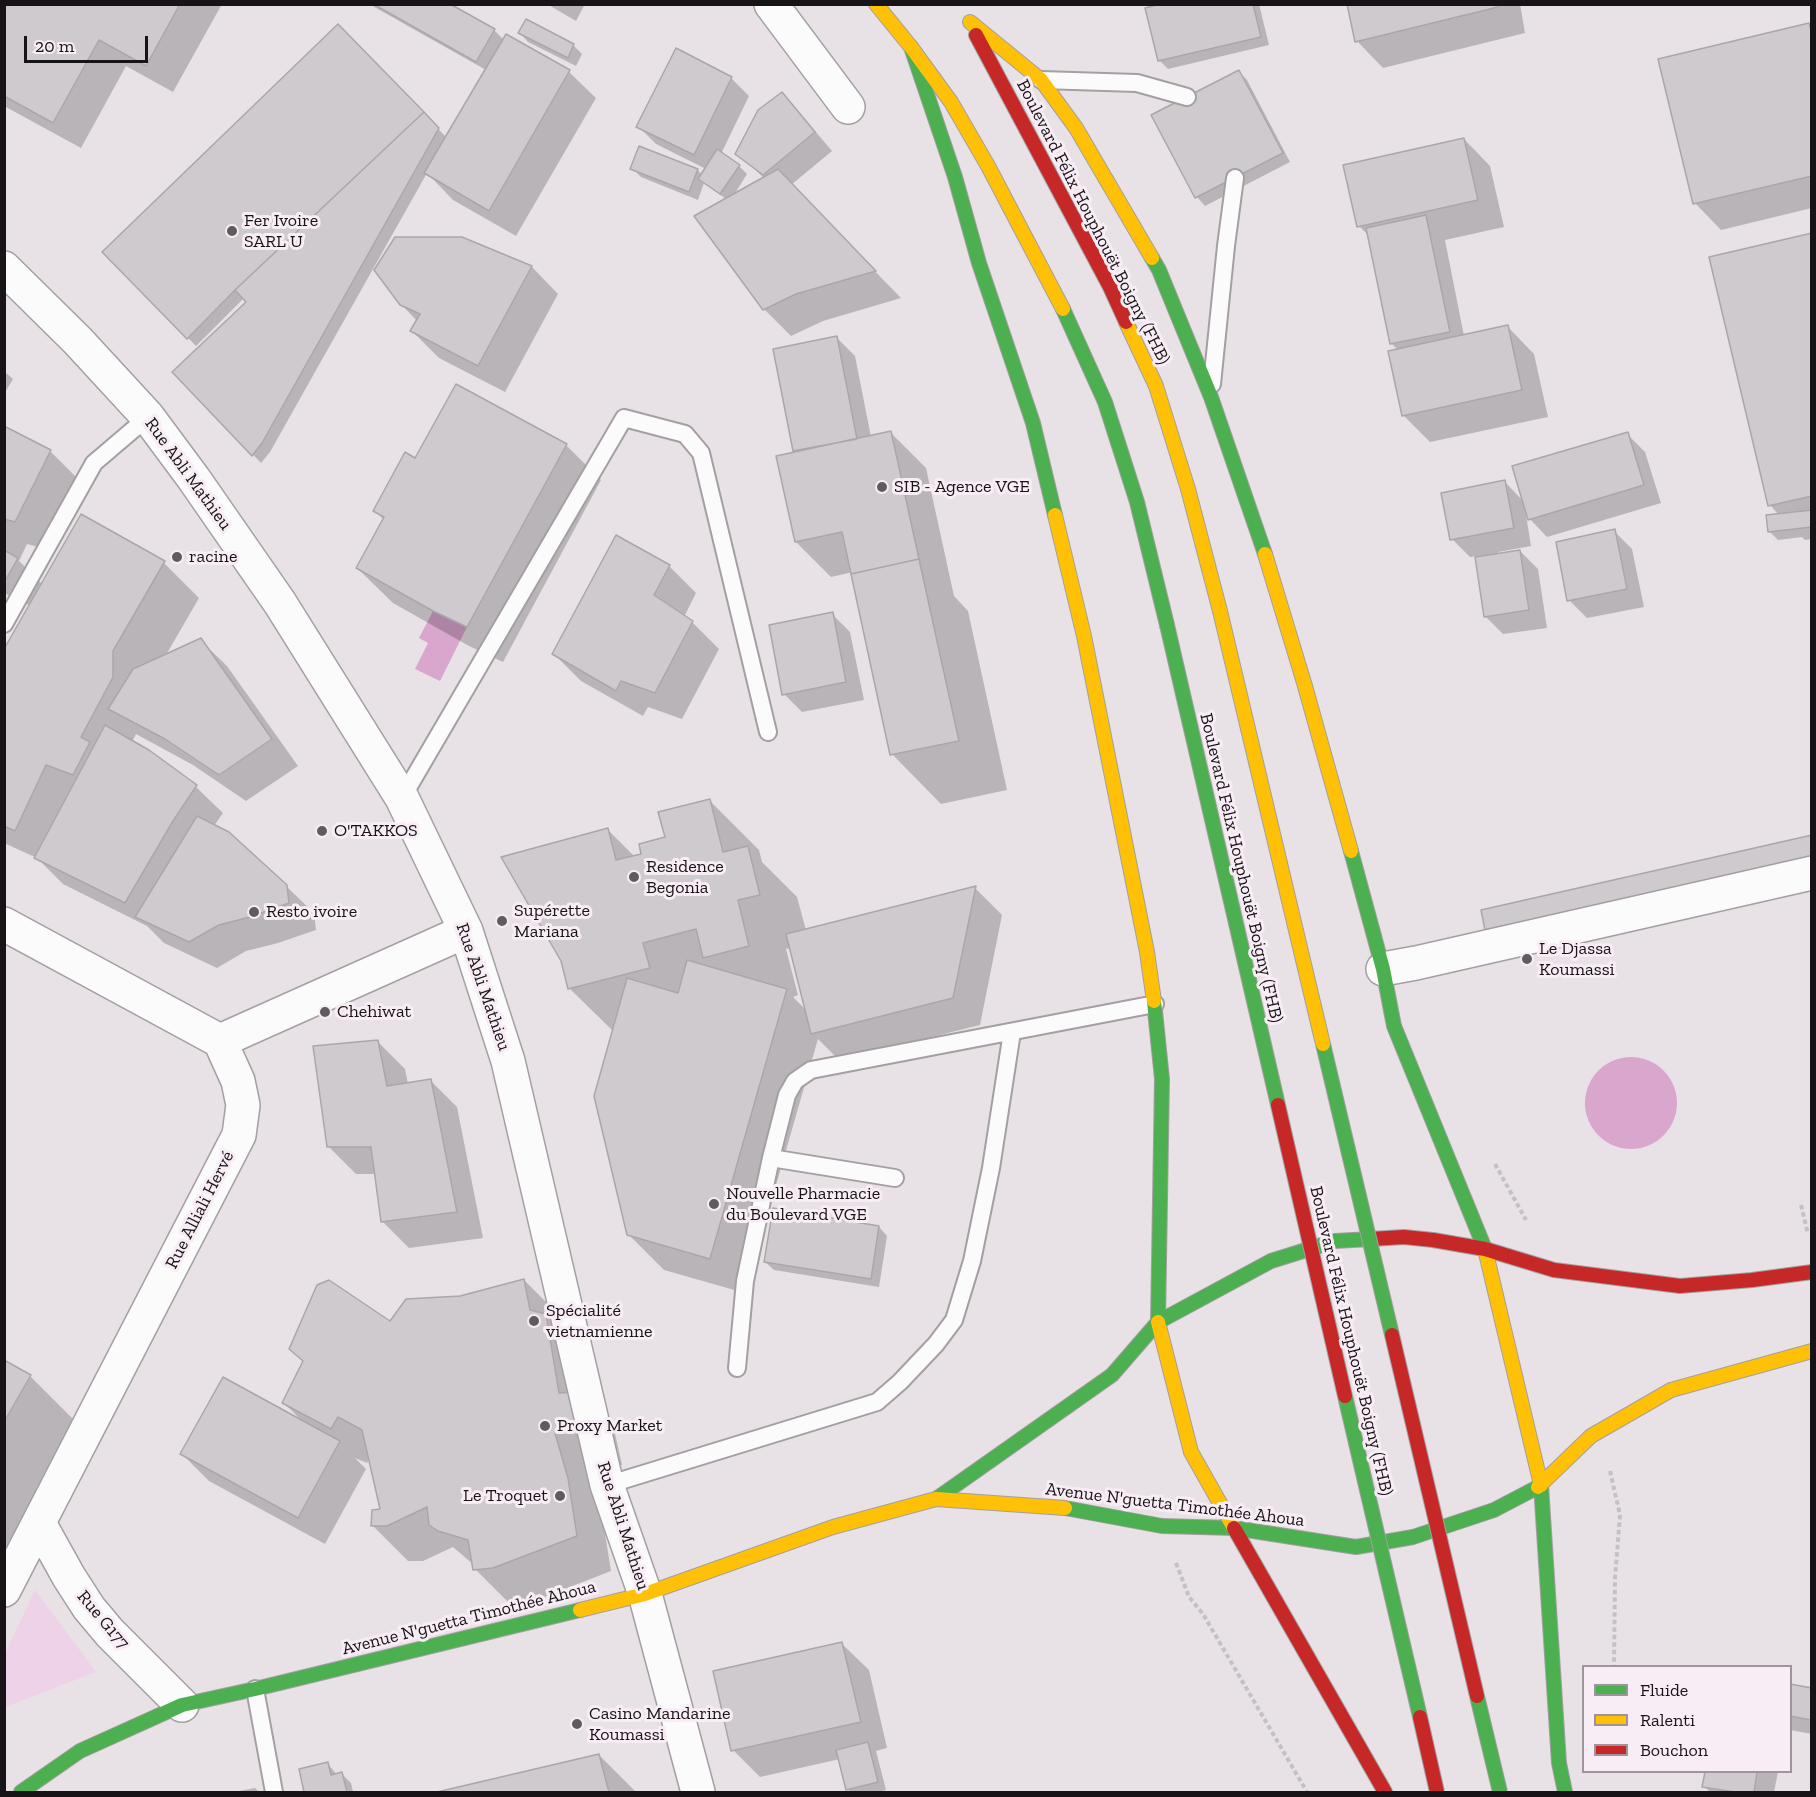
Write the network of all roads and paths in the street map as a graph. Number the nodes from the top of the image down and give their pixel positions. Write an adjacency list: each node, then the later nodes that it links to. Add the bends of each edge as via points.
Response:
1 (771, 4): 7 (street)
2 (876, 4): 4 (main road, Boulevard Félix Houphouët Boigny (FHB))
3 (967, 13): 5 (main road); 49 (main road, Boulevard Félix Houphouët Boigny (FHB), bridge, via 1110,287 1156,386 1188,489)
4 (911, 47): 19 (main road, via 1033,423 1084,636); 48 (main road, Boulevard Félix Houphouët Boigny (FHB), bridge, via 951,102 1062,307 1105,402 1137,502)
5 (1041, 80): 6 (lane, via 1137,83); 10 (main road, via 1076,128 1159,270)
6 (1186, 96)
7 (848, 107)
8 (1235, 178): 10 (lane)
9 (4, 268): 11 (street, Rue Abli Mathieu)
10 (1211, 397): 18 (main road, via 1262,544 1305,687)
11 (148, 417): 12 (lane, via 94,463); 14 (street, Rue Abli Mathieu, via 280,603)
12 (4, 624)
13 (768, 732): 14 (lane, via 701,453 685,434 624,418)
14 (402, 798): 17 (street, Rue Abli Mathieu)
15 (1812, 873): 18 (street)
16 (4, 924): 21 (street)
17 (466, 931): 21 (street); 32 (street, Rue Abli Mathieu, via 508,1062)
18 (1383, 969): 26 (main road, via 1394,1026)
19 (1155, 1004): 20 (lane); 28 (main road, via 1162,1079)
20 (1012, 1032): 22 (lane, via 811,1070 795,1081 787,1095); 32 (lane, via 972,1261 954,1320 936,1344 877,1402)
21 (220, 1041): 35 (street, Rue Alliali Hervé, via 238,1081 243,1106 238,1135)
22 (771, 1158): 23 (lane); 30 (lane, via 745,1281)
23 (895, 1178)
24 (1801, 1205): 25 (path)
25 (1809, 1238)
26 (1485, 1249): 27 (main road, Avenue N'guetta Timothée Ahoua, via 1554,1270 1680,1286); 28 (main road, Avenue N'guetta Timothée Ahoua, via 1404,1237 1335,1241 1271,1261); 33 (main road)
27 (1812, 1272)
28 (1158, 1322): 34 (main road, Avenue N'guetta Timothée Ahoua, via 1112,1375); 37 (main road, via 1191,1452)
29 (1812, 1351): 31 (main road, Avenue N'guetta Timothée Ahoua, via 1671,1390)
30 (737, 1368)
31 (1600, 1431): 33 (main road, Avenue N'guetta Timothée Ahoua); 40 (path, via 1620,1515)
32 (607, 1485): 39 (street, Rue Abli Mathieu)
33 (1541, 1485): 37 (main road, Avenue N'guetta Timothée Ahoua, via 1457,1524 1413,1538 1356,1547); 50 (main road, via 1559,1763)
34 (936, 1499): 36 (main road, Avenue N'guetta Timothée Ahoua, via 1076,1509); 39 (main road, Avenue N'guetta Timothée Ahoua, via 833,1527)
35 (39, 1523): 38 (street, Rue Alliali Hervé); 42 (street, Rue G177, via 89,1608)
36 (1162, 1526): 37 (main road, Avenue N'guetta Timothée Ahoua); 46 (path, via 1189,1597 1203,1614)
37 (1234, 1528): 47 (main road)
38 (4, 1590)
39 (645, 1594): 41 (main road, Avenue N'guetta Timothée Ahoua); 45 (street, Rue Abli Mathieu)
40 (1614, 1665)
41 (255, 1689): 42 (main road, Avenue N'guetta Timothée Ahoua); 44 (lane)
42 (182, 1705): 43 (main road, Avenue N'guetta Timothée Ahoua, via 80,1751)
43 (21, 1792)
44 (274, 1792)
45 (698, 1792)
46 (1307, 1792)
47 (1385, 1792)
48 (1437, 1792)
49 (1500, 1792)
50 (1565, 1792)

